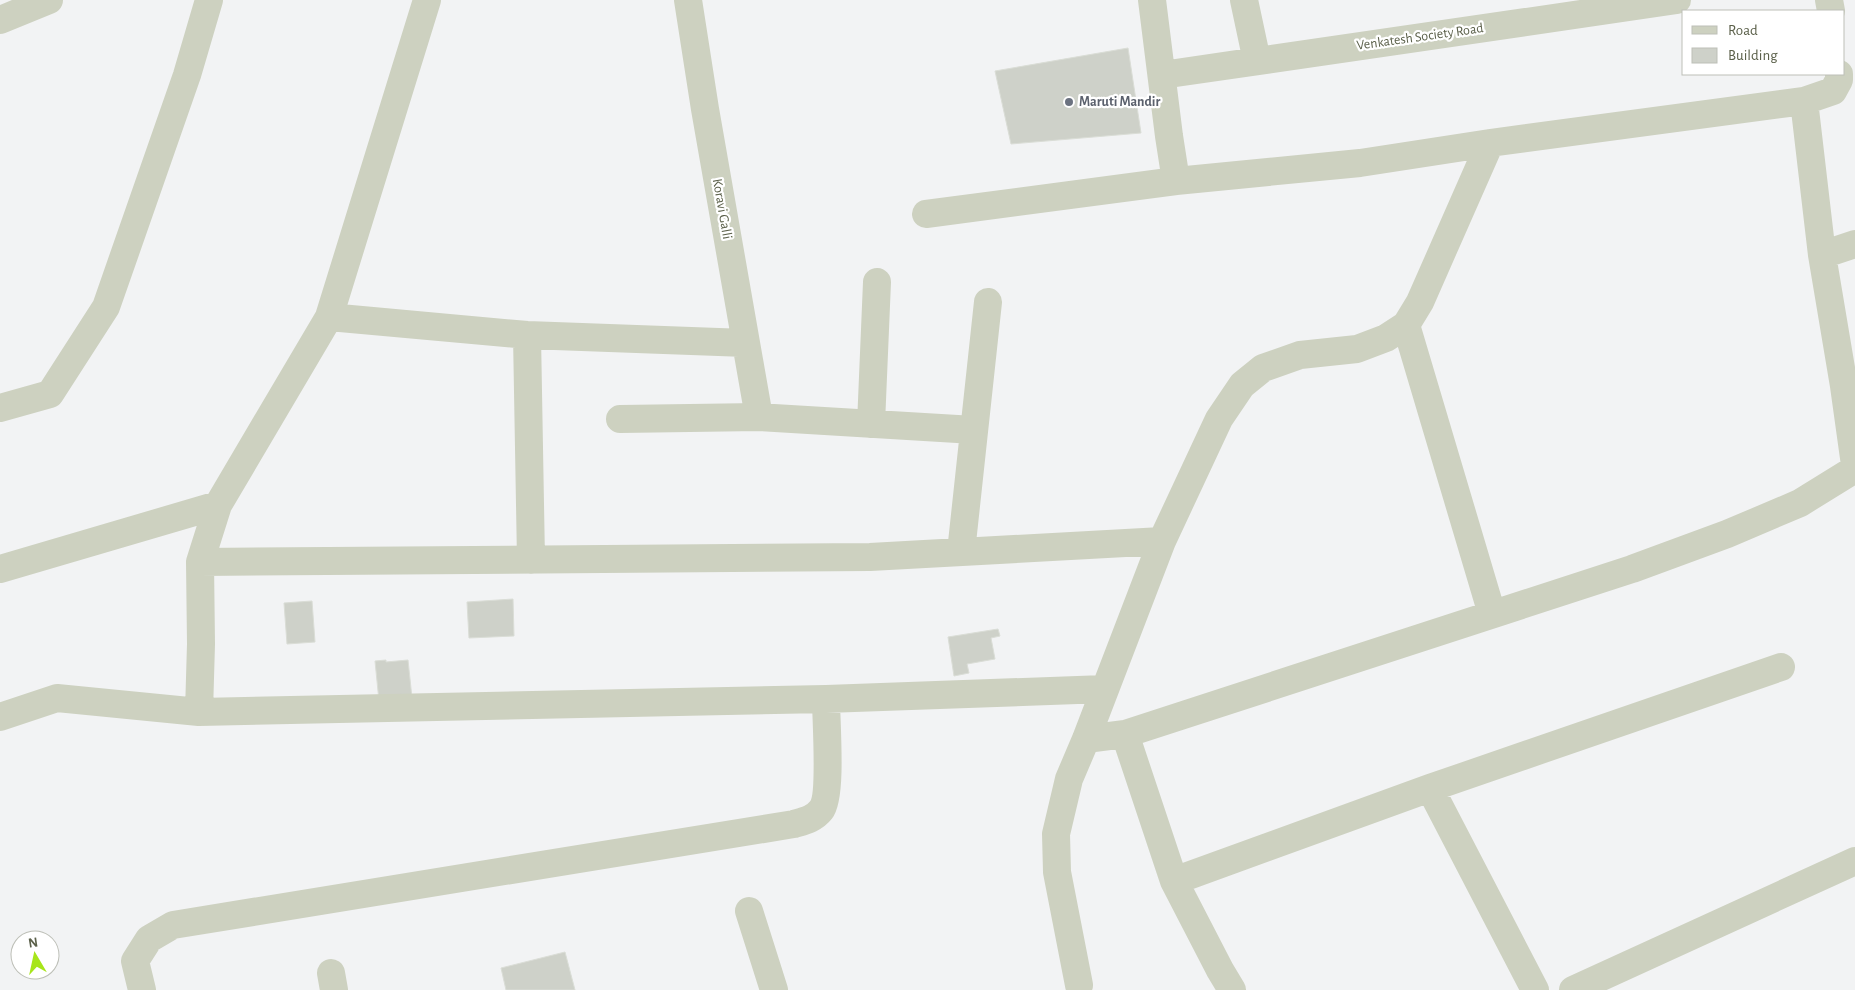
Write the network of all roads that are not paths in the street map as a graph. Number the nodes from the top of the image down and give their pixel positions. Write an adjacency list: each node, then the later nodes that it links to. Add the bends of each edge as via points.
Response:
1 (49, 0): 9 (street)
2 (209, 0): 25 (street, via 187,75 106,307 50,394)
3 (427, 0): 21 (street)
4 (688, 0): 24 (street, Koravi Galli)
5 (1152, 0): 11 (street)
6 (1244, 0): 10 (street)
7 (1677, 0): 8 (street, Venkatesh Society Road)
8 (1535, 10): 10 (street, Venkatesh Society Road)
9 (0, 20)
10 (1257, 61): 11 (street, Venkatesh Society Road)
11 (1162, 75): 15 (street)
12 (1839, 75): 13 (street, via 1833,91)
13 (1804, 101): 14 (street); 18 (street)
14 (1490, 144): 15 (street, via 1360,163); 22 (street, via 1420,302)
15 (1176, 181): 16 (street)
16 (926, 214)
17 (1855, 244): 18 (street)
18 (1822, 255): 30 (street)
19 (877, 282): 28 (street)
20 (988, 302): 29 (street)
21 (329, 317): 23 (street); 32 (street)
22 (1406, 325): 33 (street, via 1386,338 1356,349 1300,355 1263,368 1242,386 1219,419); 38 (street)
23 (527, 335): 24 (street); 35 (street)
24 (746, 343): 26 (street, Koravi Galli)
25 (0, 408)
26 (759, 417): 27 (street); 28 (street)
27 (620, 419)
28 (871, 424): 29 (street)
29 (974, 430): 34 (street)
30 (1855, 465)
31 (1855, 470): 38 (street, via 1800,503 1728,534)
32 (218, 505): 36 (street); 37 (street)
33 (1162, 541): 34 (street); 40 (street)
34 (961, 552): 35 (street, via 870,557)
35 (531, 560): 36 (street)
36 (200, 562): 42 (street)
37 (0, 569)
38 (1492, 614): 44 (street)
39 (1781, 667): 46 (street)
40 (1104, 689): 41 (street); 45 (street)
41 (826, 699): 42 (street); 51 (street, via 827,794 822,810 811,819 172,925 149,939 135,961)
42 (199, 712): 43 (street, via 57,698)
43 (0, 717)
44 (1125, 734): 45 (street); 48 (street)
45 (1086, 739): 50 (street, via 1069,778 1056,834 1057,872)
46 (1430, 788): 48 (street); 54 (street)
47 (1855, 861): 55 (street)
48 (1174, 881): 53 (street)
49 (750, 911): 52 (street)
50 (1076, 988)
51 (142, 990)
52 (774, 990)
53 (1232, 990)
54 (1535, 990)
55 (1573, 990)

